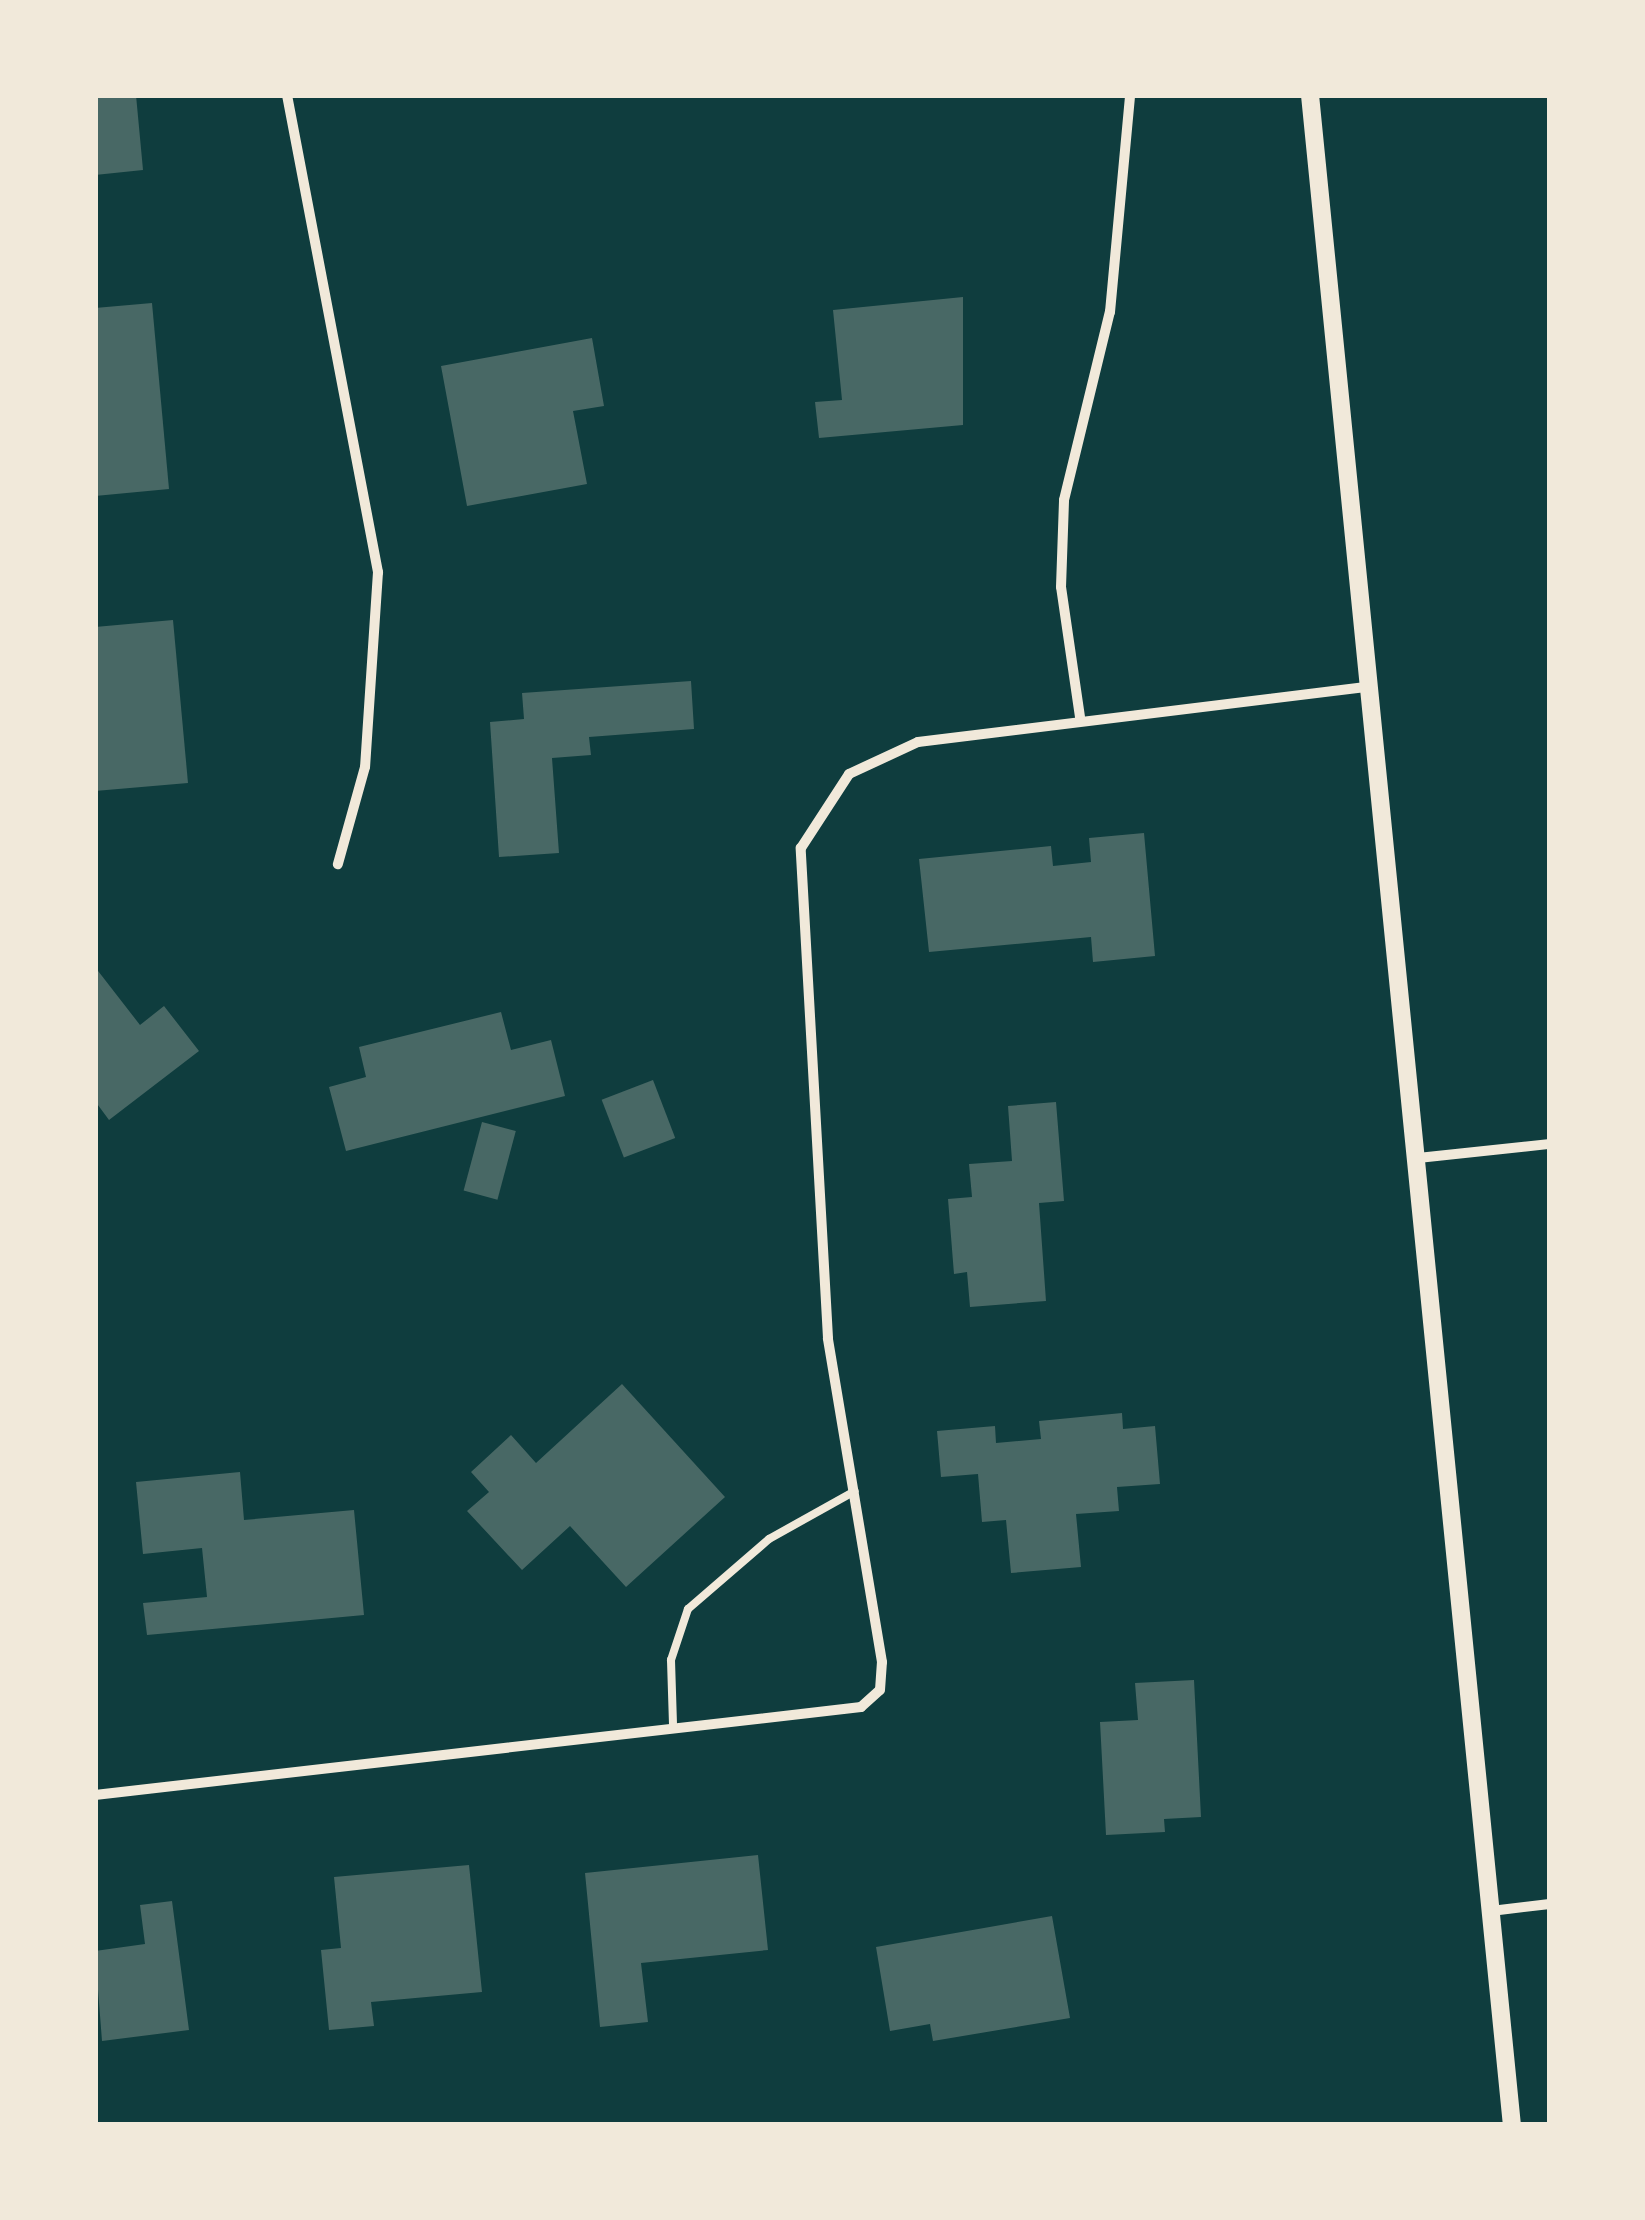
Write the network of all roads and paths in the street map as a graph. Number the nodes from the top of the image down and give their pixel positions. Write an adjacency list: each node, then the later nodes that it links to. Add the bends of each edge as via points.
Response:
1 (286, 95): 6 (street, via 378,572 365,767)
2 (1130, 95): 5 (street, via 1110,312 1064,500 1061,587)
3 (1310, 95): 4 (street)
4 (1368, 687): 5 (street); 8 (street)
5 (1080, 718): 9 (street, via 877,757 849,774 801,848 823,1280)
6 (338, 864)
7 (1550, 1144): 8 (street)
8 (1418, 1158): 13 (street)
9 (855, 1491): 10 (lane, via 769,1540 688,1609 671,1660); 10 (street, via 880,1690 861,1707)
10 (673, 1724): 11 (street)
11 (95, 1795)
12 (1550, 1904): 13 (street)
13 (1492, 1911): 14 (street)
14 (1512, 2125)

